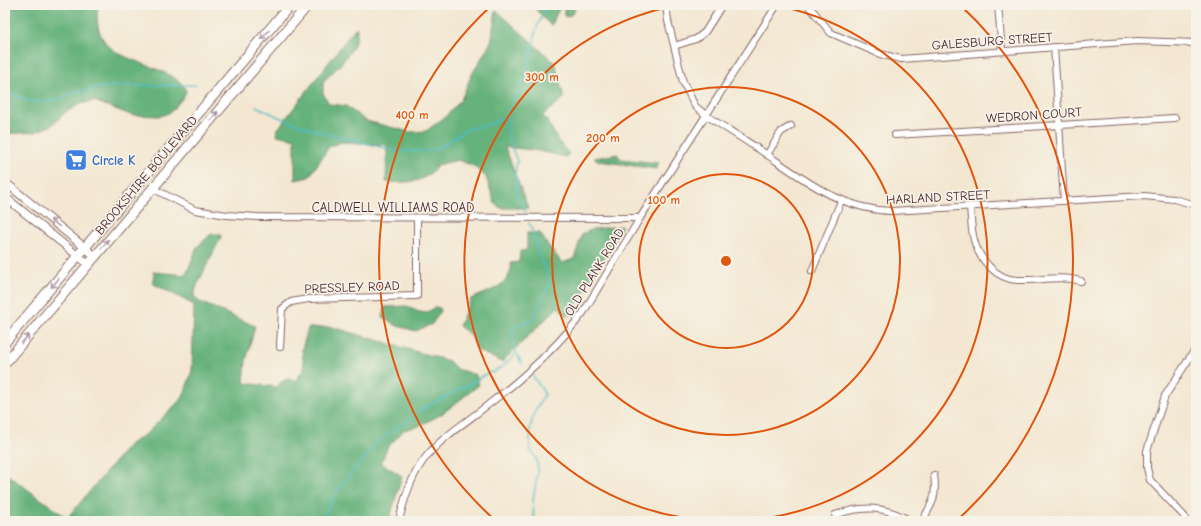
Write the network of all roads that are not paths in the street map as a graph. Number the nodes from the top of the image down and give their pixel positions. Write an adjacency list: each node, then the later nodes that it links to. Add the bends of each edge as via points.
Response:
1 (290, 5): 12 (highway, BROOKSHIRE BOULEVARD, one-way to 12)
2 (308, 5): 21 (highway, BROOKSHIRE BOULEVARD, one-way to 2)
3 (666, 5): 9 (street, HARLAND STREET)
4 (722, 5): 9 (street, via 705,32 696,40)
5 (777, 5): 13 (street, OLD PLANK ROAD)
6 (808, 5): 11 (street, GALESBURG STREET, via 831,33 891,58)
7 (998, 5): 11 (street)
8 (1196, 43): 10 (street, GALESBURG STREET, via 1137,41)
9 (674, 46): 13 (street, HARLAND STREET, via 689,97)
10 (1054, 47): 11 (street, GALESBURG STREET); 15 (street)
11 (1002, 51)
12 (204, 107): 20 (highway, BROOKSHIRE BOULEVARD); 21 (highway, via 175,154 153,180)
13 (707, 116): 18 (street, HARLAND STREET); 28 (street, OLD PLANK ROAD)
14 (1175, 118): 15 (street, WEDRON COURT)
15 (1060, 125): 17 (street, WEDRON COURT); 24 (street)
16 (791, 126): 18 (street, via 781,132)
17 (895, 135)
18 (767, 155): 23 (street, HARLAND STREET)
19 (5, 182): 30 (main road, one-way to 19)
20 (138, 185): 29 (highway, via 141,193 120,218); 30 (highway, BROOKSHIRE BOULEVARD)
21 (152, 188): 27 (street, CALDWELL WILLIAMS ROAD, via 190,208 227,215); 29 (highway, BROOKSHIRE BOULEVARD)
22 (5, 196): 31 (main road)
23 (841, 201): 26 (street, HARLAND STREET, via 882,211); 34 (street)
24 (1064, 201): 25 (street, HARLAND STREET, via 1144,196 1174,199); 26 (street, HARLAND STREET)
25 (1196, 205)
26 (970, 206): 35 (street, via 976,247 989,267 998,274 1017,280 1069,278)
27 (417, 218): 28 (street, CALDWELL WILLIAMS ROAD); 38 (street, PRESSLEY ROAD, via 416,296 308,299 291,302 282,309)
28 (640, 218): 44 (street, OLD PLANK ROAD, via 573,327 512,385 426,457 412,481)
29 (114, 233): 32 (highway, BROOKSHIRE BOULEVARD, one-way to 29)
30 (85, 248): 31 (highway, BROOKSHIRE BOULEVARD); 32 (main road)
31 (78, 256): 33 (main road); 36 (highway, BROOKSHIRE BOULEVARD, one-way to 36)
32 (95, 256): 33 (highway, BROOKSHIRE BOULEVARD)
33 (88, 264): 41 (highway, BROOKSHIRE BOULEVARD, one-way to 33)
34 (812, 271)
35 (1081, 281)
36 (24, 320): 37 (highway, BROOKSHIRE BOULEVARD); 40 (highway)
37 (5, 342)
38 (280, 347)
39 (1196, 348): 47 (street, via 1165,396 1147,451 1150,480)
40 (5, 350)
41 (5, 363)
42 (934, 475): 46 (street, via 934,502)
43 (835, 515): 45 (street, via 873,508 895,512)
44 (399, 521)
45 (911, 521)
46 (922, 521)
47 (1186, 521)

